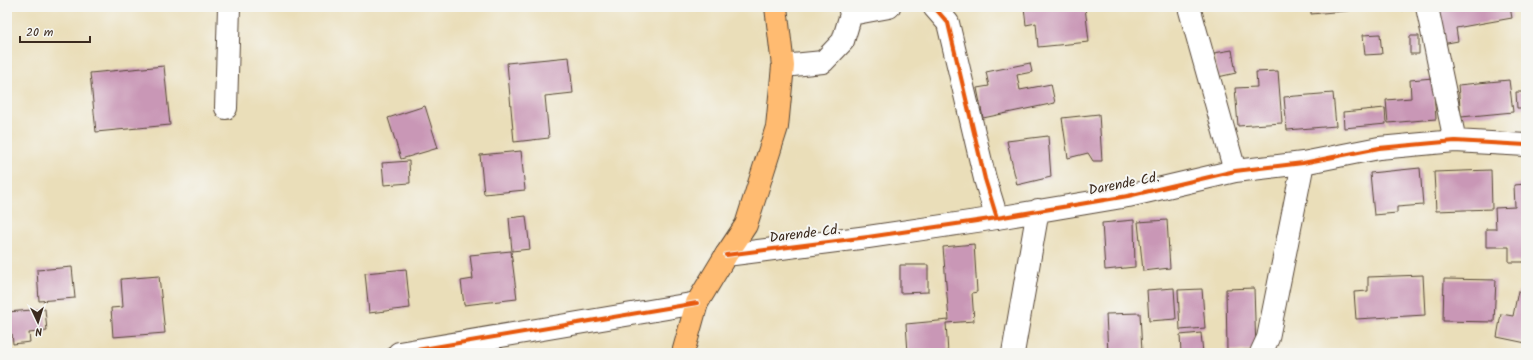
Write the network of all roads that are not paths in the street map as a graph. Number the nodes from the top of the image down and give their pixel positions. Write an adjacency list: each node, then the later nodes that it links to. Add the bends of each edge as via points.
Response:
1 (228, 7): 9 (street)
2 (776, 7): 8 (main road)
3 (889, 7): 7 (street)
4 (934, 7): 15 (street, via 948,23 985,179)
5 (1189, 7): 13 (street)
6 (1427, 7): 10 (street)
7 (850, 10): 8 (street, via 843,41 823,62)
8 (784, 66): 16 (main road, via 777,128 746,225)
9 (226, 108)
10 (1455, 141): 11 (street, Darende Cd.); 12 (street, Darende Cd., via 1379,148)
11 (1526, 145)
12 (1303, 162): 13 (street, Darende Cd.); 21 (street, via 1268,338)
13 (1235, 171): 14 (street, Darende Cd., via 1128,196)
14 (1038, 210): 15 (street, Darende Cd.); 20 (street)
15 (997, 218): 16 (street, Darende Cd., via 868,238)
16 (726, 255): 17 (main road)
17 (698, 303): 18 (street); 19 (main road)
18 (399, 353)
19 (683, 353)
20 (1014, 353)
21 (1261, 353)

